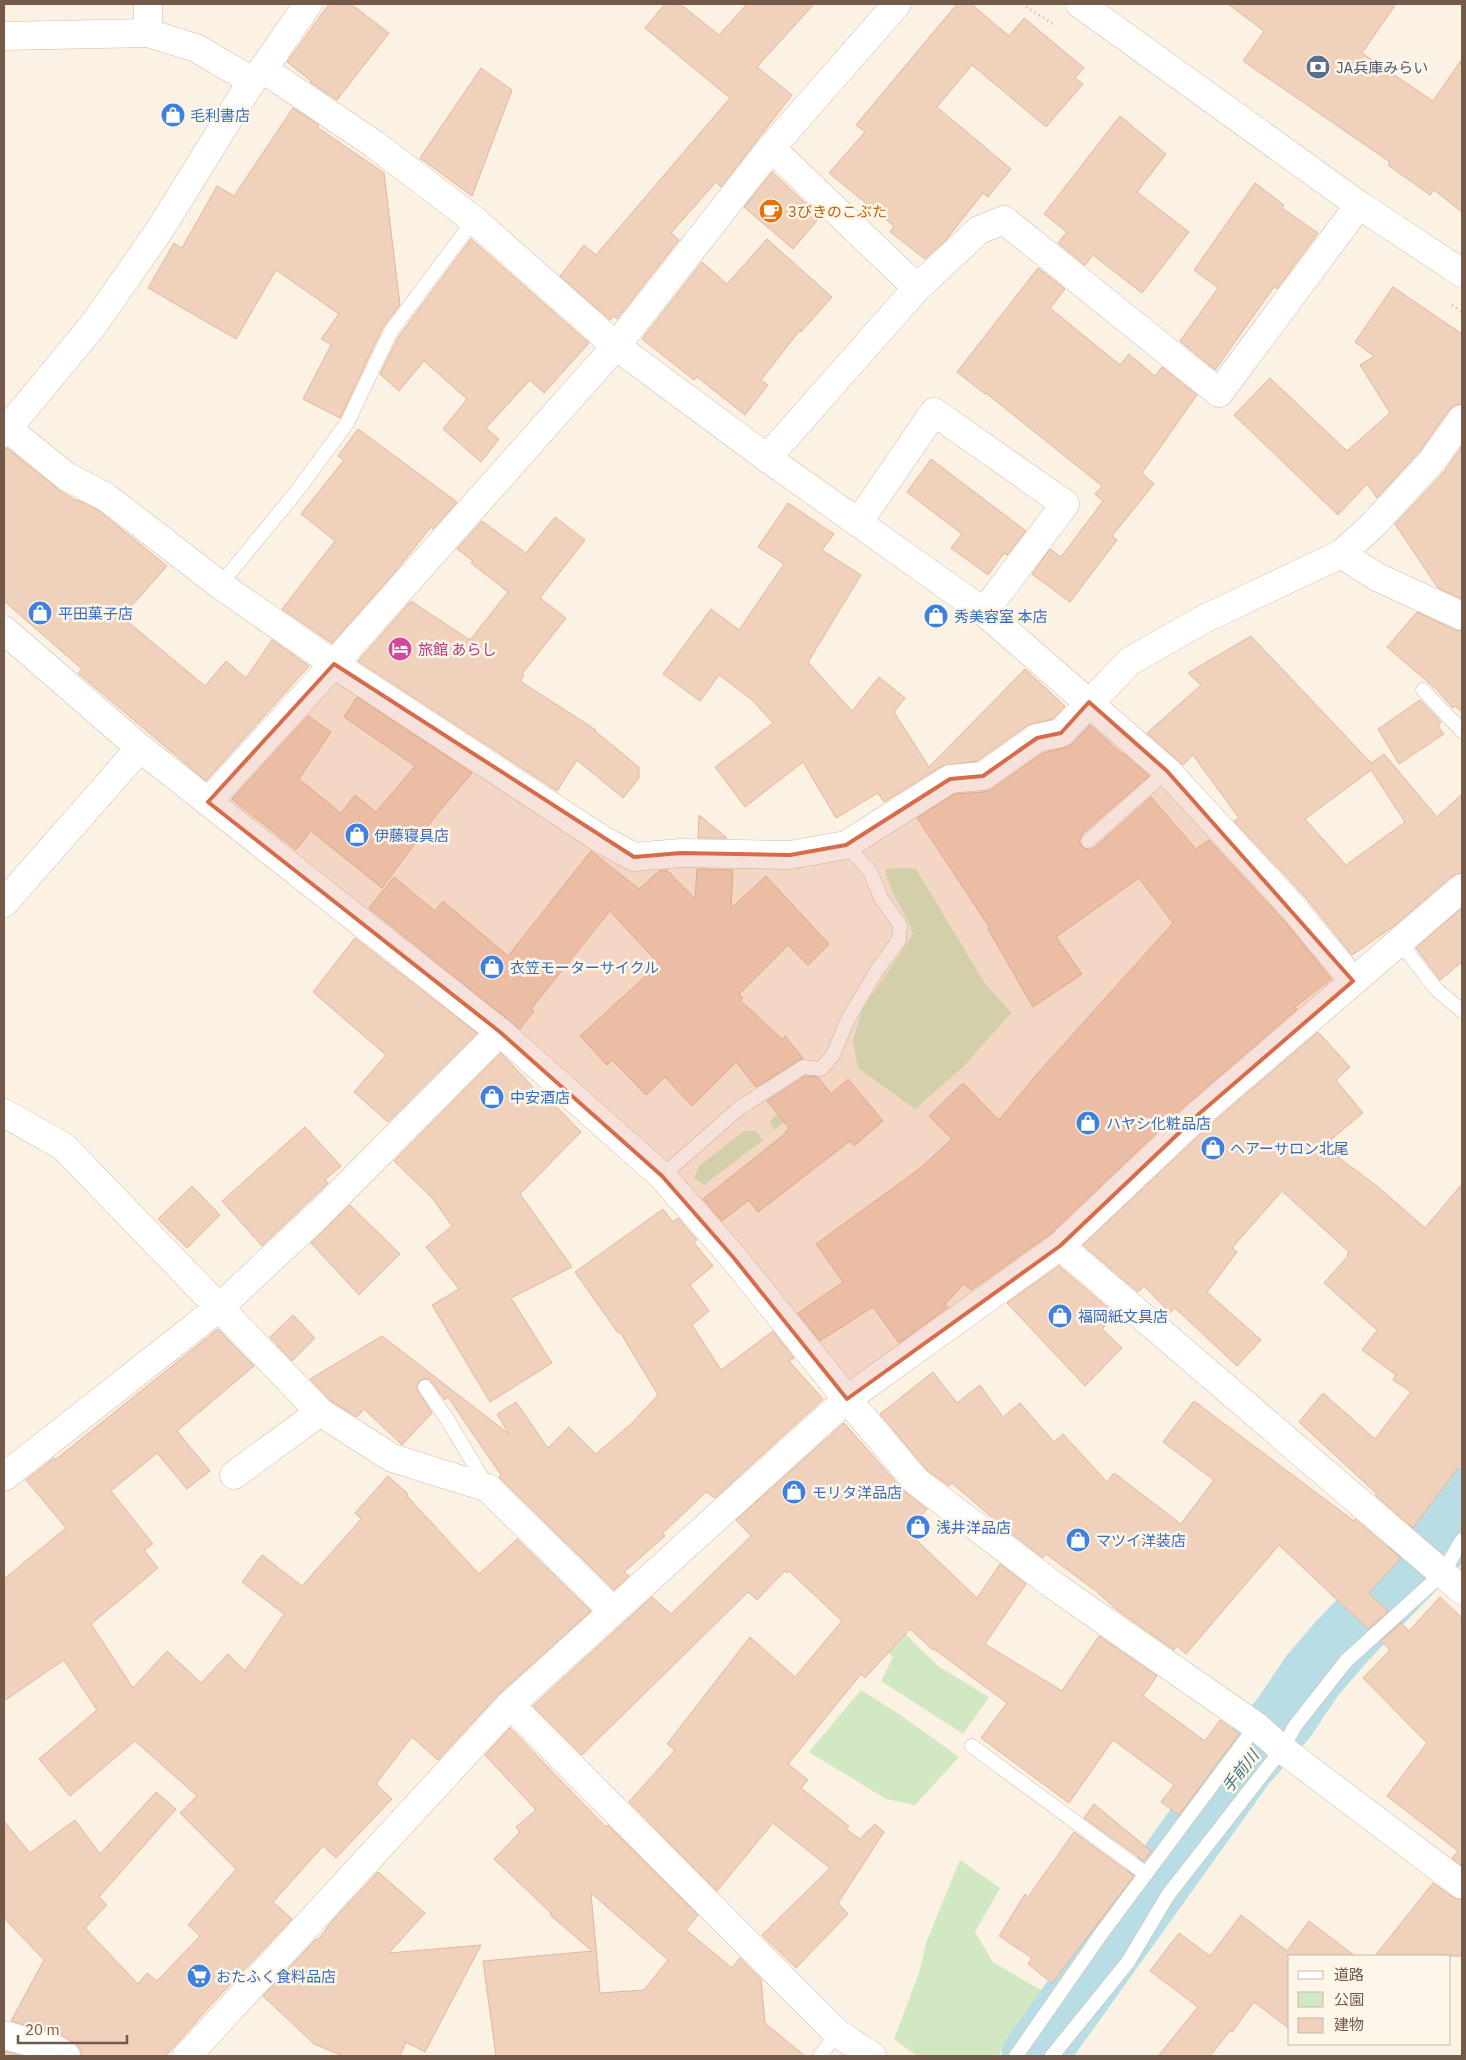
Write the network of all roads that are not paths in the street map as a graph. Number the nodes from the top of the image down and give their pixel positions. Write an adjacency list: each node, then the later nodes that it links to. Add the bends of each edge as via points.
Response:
1 (148, 4): 5 (street)
2 (308, 4): 7 (street)
3 (897, 4): 8 (street)
4 (1080, 4): 9 (street)
5 (148, 33): 6 (street); 7 (street, via 196,48)
6 (4, 36)
7 (258, 75): 10 (street, via 374,144); 15 (street, via 159,231 94,324)
8 (772, 148): 12 (street); 13 (street)
9 (1359, 205): 11 (street); 12 (street, via 1219,392 1004,220 979,230)
10 (474, 220): 13 (street); 19 (lane, via 391,331 347,423 297,491)
11 (1462, 274)
12 (917, 288): 16 (street)
13 (616, 346): 16 (street); 23 (street)
14 (1462, 419): 18 (street, via 1432,461 1373,525)
15 (5, 430): 19 (street, via 66,476 106,497)
16 (767, 458): 17 (street)
17 (858, 522): 20 (street); 20 (street, via 934,412 1065,504)
18 (1341, 554): 21 (street, via 1377,577); 25 (street, via 1204,619 1130,661)
19 (220, 585): 23 (street)
20 (984, 612): 25 (street)
21 (1462, 616)
22 (4, 630): 27 (street)
23 (334, 664): 29 (street); 31 (street, via 634,858 681,853 790,855)
24 (1423, 690): 26 (lane)
25 (1089, 702): 28 (street); 31 (street, via 1061,733 1038,738 983,776 950,779)
26 (1462, 731)
27 (140, 748): 29 (street); 33 (street)
28 (1166, 771): 30 (lane); 35 (street, via 1296,911)
29 (208, 802): 37 (street)
30 (1088, 841)
31 (846, 845): 39 (lane, via 870,871 881,898 900,925 899,940 877,970 848,1019 833,1055 821,1069 803,1068 738,1110)
32 (1462, 888): 34 (street)
33 (5, 897)
34 (1399, 941): 35 (street); 36 (lane, via 1436,989)
35 (1353, 980): 40 (street, via 1200,1113)
36 (1462, 1011)
37 (500, 1032): 39 (street); 41 (street, via 320,1213)
38 (4, 1112): 41 (street, via 64,1147)
39 (662, 1176): 43 (street, via 733,1257)
40 (1060, 1246): 43 (street); 49 (street)
41 (220, 1308): 44 (street); 45 (street)
42 (424, 1387): 47 (lane)
43 (846, 1399): 50 (street); 52 (street, via 916,1481 1053,1585)
44 (320, 1412): 46 (street); 47 (street, via 392,1458)
45 (4, 1475)
46 (234, 1475)
47 (488, 1488): 50 (street)
48 (1462, 1540): 49 (lane)
49 (1453, 1582): 54 (lane, via 1346,1661 1295,1726)
50 (613, 1611): 51 (street)
51 (510, 1705): 57 (street); 60 (street)
52 (1256, 1726): 54 (street); 55 (lane)
53 (972, 1746): 55 (lane)
54 (1282, 1749): 56 (street); 64 (lane, via 1168,1895 1128,1962)
55 (1146, 1874): 63 (lane)
56 (1462, 1885)
57 (837, 2033): 61 (lane); 62 (street)
58 (4, 2035): 59 (street, via 53,2048)
59 (66, 2056)
60 (187, 2056)
61 (820, 2056)
62 (872, 2056)
63 (1016, 2056)
64 (1052, 2056)

